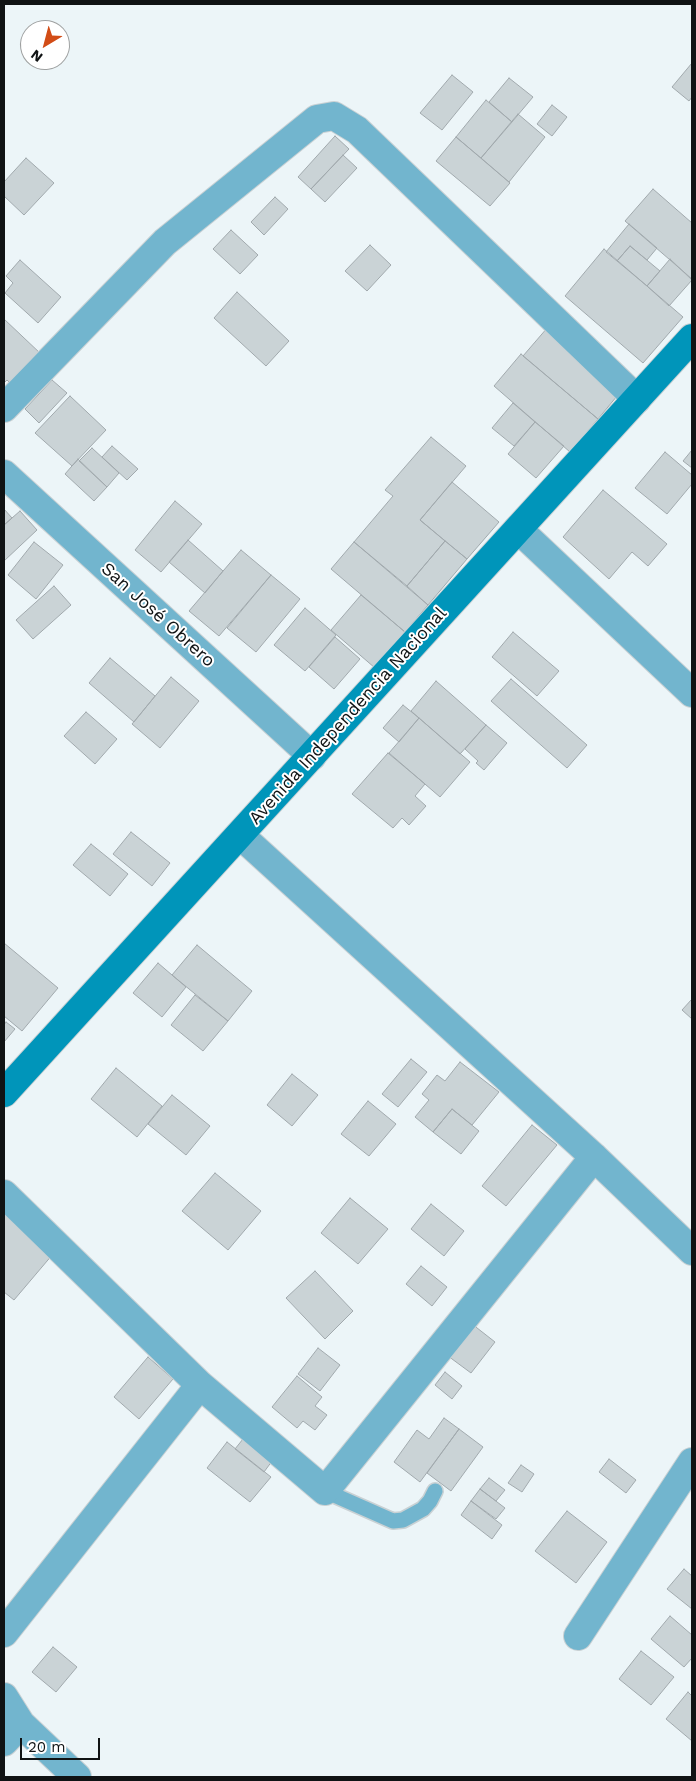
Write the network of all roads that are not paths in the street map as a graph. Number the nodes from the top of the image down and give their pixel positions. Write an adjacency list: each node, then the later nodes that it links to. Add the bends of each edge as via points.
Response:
1 (692, 338): 2 (main road, Avenida Independencia Nacional)
2 (637, 399): 3 (street, via 357,130 334,116 317,119 164,242); 5 (main road, Avenida Independencia Nacional)
3 (4, 408)
4 (4, 474): 7 (street, San José Obrero)
5 (518, 529): 6 (street); 7 (main road, Avenida Independencia Nacional)
6 (692, 693)
7 (312, 756): 8 (main road, Avenida Independencia Nacional)
8 (240, 835): 9 (main road, Avenida Independencia Nacional); 10 (street)
9 (4, 1093)
10 (594, 1157): 12 (street); 16 (street)
11 (4, 1194): 13 (street)
12 (692, 1252)
13 (200, 1385): 16 (street); 17 (street)
14 (692, 1462): 18 (street)
15 (435, 1491): 16 (lane, via 423,1509 403,1520 393,1521)
16 (326, 1492)
17 (4, 1633)
18 (578, 1636)
19 (4, 1697): 20 (street)
20 (12, 1733): 21 (street)
21 (77, 1777)

